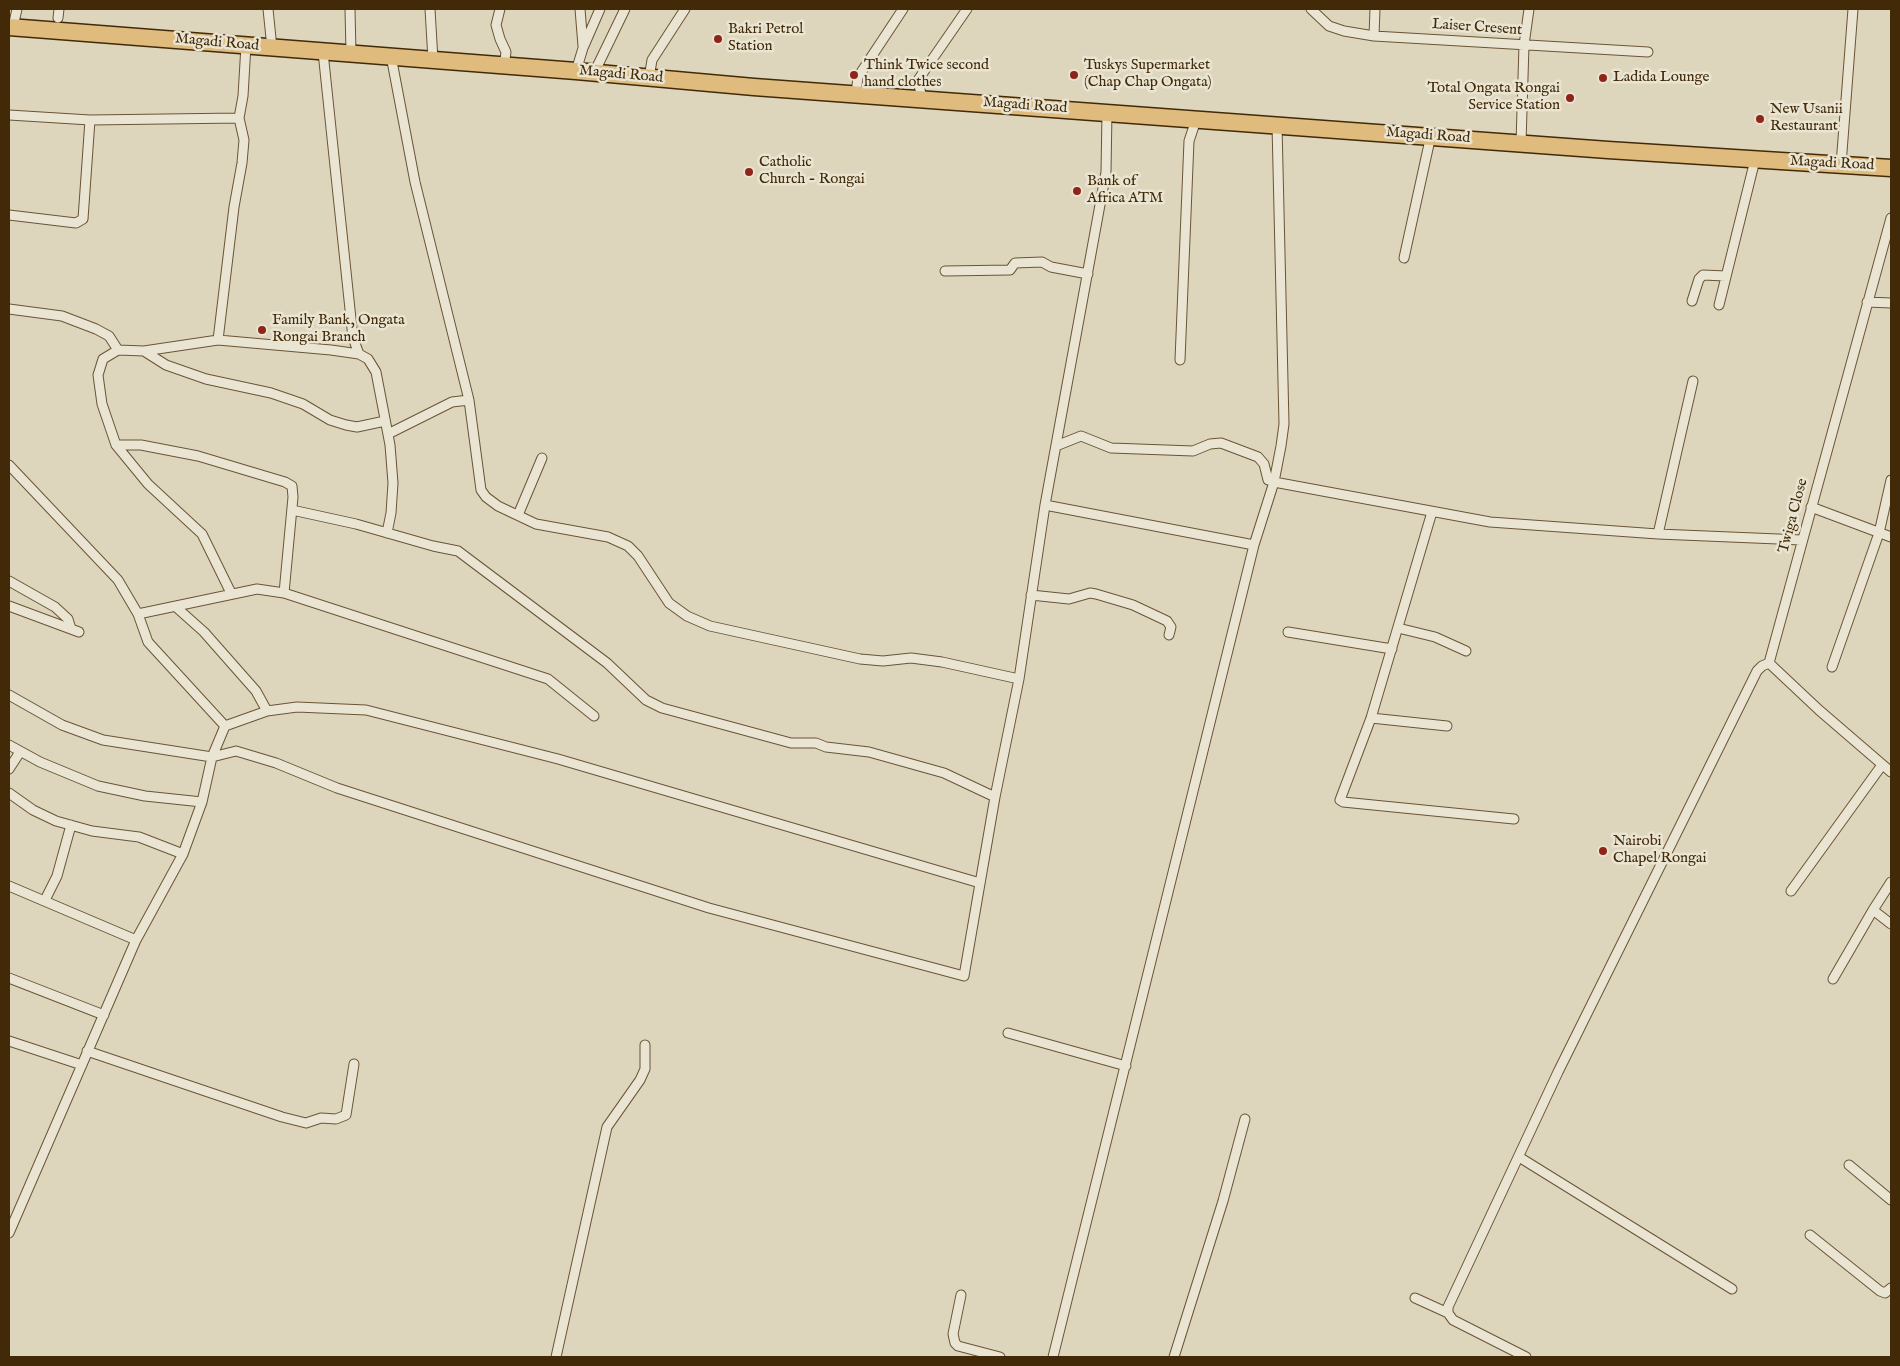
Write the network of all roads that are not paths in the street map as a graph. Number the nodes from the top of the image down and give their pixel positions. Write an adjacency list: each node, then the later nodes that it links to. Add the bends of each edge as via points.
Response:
1 (17, 9): 16 (street)
2 (268, 9): 20 (street)
3 (350, 9): 24 (street)
4 (430, 9): 26 (street)
5 (500, 9): 27 (street, via 496,25 506,52)
6 (580, 9): 21 (street)
7 (600, 9): 21 (street)
8 (625, 9): 29 (street)
9 (685, 9): 30 (street, via 652,60)
10 (904, 9): 31 (street, via 858,77)
11 (967, 9): 32 (street, via 918,80)
12 (1311, 9): 17 (street, Laiser Cresent, via 1330,26)
13 (1375, 9): 17 (street)
14 (1529, 9): 19 (street)
15 (1853, 9): 42 (street)
16 (11, 27): 18 (highway, Magadi Road)
17 (1374, 36): 19 (street, Laiser Cresent)
18 (246, 45): 20 (highway, Magadi Road); 35 (street)
19 (1524, 45): 23 (street, Laiser Cresent); 40 (street)
20 (272, 48): 22 (highway, Magadi Road)
21 (583, 48): 28 (street)
22 (323, 52): 24 (highway, Magadi Road); 58 (street, via 353,338)
23 (1648, 52)
24 (351, 53): 25 (highway, Magadi Road)
25 (391, 56): 26 (highway, Magadi Road); 61 (street, via 415,182)
26 (433, 60): 27 (highway, Magadi Road)
27 (504, 67): 28 (highway, Magadi Road)
28 (576, 71): 29 (highway, Magadi Road)
29 (594, 73): 30 (highway, Magadi Road)
30 (649, 78): 31 (highway, Magadi Road)
31 (856, 94): 32 (highway, Magadi Road)
32 (922, 99): 33 (highway, Magadi Road)
33 (1107, 112): 37 (highway, Magadi Road); 48 (street, via 1106,172)
34 (9, 115): 36 (street)
35 (239, 118): 36 (street); 55 (street, via 244,140 242,163)
36 (90, 120): 44 (street, via 82,219 76,223)
37 (1196, 120): 38 (highway, Magadi Road); 59 (street, via 1189,142)
38 (1277, 125): 39 (highway, Magadi Road); 69 (street, via 1284,424)
39 (1431, 135): 40 (highway, Magadi Road); 46 (street)
40 (1521, 143): 41 (highway, Magadi Road)
41 (1755, 160): 42 (highway, Magadi Road); 49 (street)
42 (1841, 165): 43 (highway, Magadi Road)
43 (1891, 168)
44 (9, 215)
45 (1891, 218): 51 (street, Twiga Close)
46 (1404, 258)
47 (945, 271): 48 (street, via 1010,270 1015,263 1042,262 1051,267)
48 (1088, 274): 65 (street)
49 (1726, 276): 50 (street, via 1703,275 1698,279); 53 (street)
50 (1692, 301)
51 (1868, 302): 52 (street); 71 (street, Twiga Close)
52 (1891, 303)
53 (1719, 304)
54 (9, 309): 56 (street, via 62,316 96,328 109,336)
55 (218, 340): 57 (street); 58 (street)
56 (118, 350): 57 (street); 64 (street, via 103,358 98,374 102,404)
57 (144, 351): 62 (street, via 166,365 206,379 271,393 346,425 357,427)
58 (359, 354): 62 (street, via 374,367)
59 (1180, 360)
60 (1694, 381): 77 (street)
61 (469, 400): 63 (street, via 452,402); 74 (street, via 482,490 498,506)
62 (385, 421): 63 (street)
63 (388, 434): 76 (street, via 393,483)
64 (116, 444): 72 (street, via 141,445 198,456 285,482 292,486); 83 (street, via 148,484 202,534)
65 (1056, 446): 69 (street, via 1081,436 1112,448 1193,451 1221,443 1258,457); 70 (street)
66 (542, 458): 74 (street)
67 (10, 472): 87 (street, via 95,554 118,580)
68 (1891, 480): 75 (street)
69 (1272, 481): 73 (street); 80 (street)
70 (1045, 505): 80 (street); 84 (street)
71 (1811, 507): 75 (street); 79 (street, Twiga Close)
72 (292, 510): 76 (street); 82 (street)
73 (1432, 512): 77 (street, via 1490,522); 88 (street)
74 (518, 515): 95 (street, via 536,524 608,537 628,546 670,603 687,616 710,626 860,659 911,658)
75 (1880, 532): 78 (street); 94 (street)
76 (387, 533): 109 (street, via 458,550 607,664 646,700 662,708 791,743 816,743 869,752 944,773)
77 (1658, 534): 79 (street)
78 (1891, 537)
79 (1802, 540): 93 (street, Twiga Close)
80 (1254, 546): 131 (street)
81 (9, 580): 85 (street, via 55,607 75,631)
82 (284, 592): 83 (street, via 257,589); 98 (street, via 548,679)
83 (231, 593): 86 (street)
84 (1032, 595): 90 (street, via 1068,599 1090,593 1133,605 1167,621 1171,627); 95 (street)
85 (9, 606)
86 (176, 607): 87 (street); 97 (street, via 204,632 256,692)
87 (138, 614): 100 (street, via 148,642)
88 (1398, 628): 91 (street); 92 (street, via 1436,637)
89 (1288, 632): 91 (street)
90 (1169, 636)
91 (1392, 649): 99 (street)
92 (1466, 651)
93 (1769, 663): 105 (street); 133 (street, via 1757,671 1566,1055)
94 (1832, 667)
95 (1019, 678): 109 (street)
96 (9, 695): 104 (street, via 62,725 95,738)
97 (268, 711): 100 (street); 115 (street, via 297,707 366,710 558,759)
98 (594, 716)
99 (1371, 718): 101 (street); 111 (street, via 1340,797 1343,802)
100 (225, 726): 104 (street)
101 (1447, 726)
102 (9, 745): 103 (street)
103 (20, 752): 106 (street); 110 (street, via 98,786 145,796)
104 (212, 757): 110 (street); 115 (street, via 236,751 337,788 709,908 964,976)
105 (1882, 764): 107 (street); 117 (street)
106 (9, 769)
107 (1891, 772)
108 (9, 793): 112 (street, via 33,810)
109 (994, 797): 115 (street)
110 (202, 802): 113 (street)
111 (1514, 819)
112 (71, 825): 113 (street, via 139,837); 118 (street, via 57,876)
113 (183, 854): 121 (street)
114 (1891, 882): 119 (street)
115 (980, 883)
116 (9, 886): 118 (street)
117 (1791, 891)
118 (45, 900): 121 (street)
119 (1873, 910): 120 (street); 123 (street)
120 (1891, 924)
121 (136, 940): 124 (street)
122 (9, 978): 124 (street)
123 (1833, 979)
124 (104, 1015): 128 (street)
125 (1008, 1033): 131 (street)
126 (9, 1041): 130 (street)
127 (645, 1045): 143 (street, via 645,1069 640,1080 607,1127)
128 (87, 1051): 129 (street, via 306,1123 346,1115); 130 (street)
129 (354, 1064)
130 (82, 1065): 136 (street)
131 (1126, 1066): 145 (street)
132 (1245, 1119): 146 (street)
133 (1519, 1157): 139 (street); 142 (street)
134 (1849, 1165): 135 (street)
135 (1891, 1200)
136 (9, 1233)
137 (1810, 1235): 138 (street, via 1880,1291 1885,1293)
138 (1891, 1288)
139 (1732, 1289)
140 (961, 1295): 144 (street, via 953,1334 955,1343)
141 (1415, 1298): 142 (street)
142 (1448, 1313): 147 (street, via 1453,1320)
143 (556, 1357)
144 (1000, 1357)
145 (1053, 1357)
146 (1174, 1357)
147 (1526, 1357)

